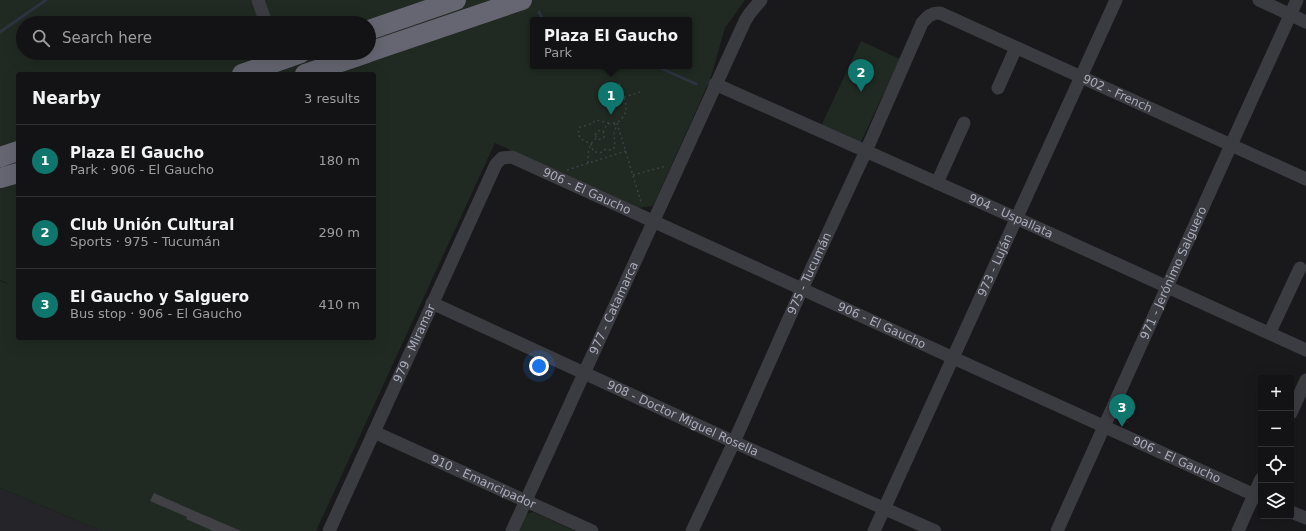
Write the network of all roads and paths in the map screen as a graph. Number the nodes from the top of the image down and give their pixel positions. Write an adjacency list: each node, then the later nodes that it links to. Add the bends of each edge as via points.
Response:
1 (258, 0): 9 (street)
2 (456, 0): 12 (highway)
3 (522, 0): 14 (highway)
4 (761, 0): 21 (street, 977 - Catamarca, via 745,21)
5 (1116, 0): 19 (street, 973 - Luján)
6 (1259, 0): 8 (street)
7 (1297, 0): 8 (street, 971 - Jerónimo Salguero)
8 (1291, 15): 11 (street); 32 (street, 971 - Jerónimo Salguero)
9 (264, 16)
10 (927, 16): 13 (street, 902 - French, via 940,13); 35 (street, 975 - Tucumán, via 922,22)
11 (1306, 22)
12 (376, 28)
13 (1016, 48): 19 (street, 902 - French); 22 (street)
14 (376, 50)
15 (272, 60): 17 (highway)
16 (347, 60): 18 (highway)
17 (246, 72)
18 (311, 72)
19 (1080, 78): 32 (street, 902 - French); 47 (street, 973 - Luján)
20 (619, 83): 24 (path)
21 (715, 84): 35 (street, 904 - Uspallata); 48 (street, 977 - Catamarca)
22 (998, 88)
23 (640, 92): 24 (path)
24 (624, 97): 26 (path, via 626,114)
25 (614, 123): 26 (path); 28 (path); 31 (path, via 616,144 613,148 598,153 593,151)
26 (617, 123): 33 (path)
27 (964, 123): 45 (street)
28 (609, 124): 29 (path); 31 (path, via 598,120 580,127 579,137)
29 (603, 132): 30 (path, via 597,132); 30 (path, via 604,138)
30 (597, 138): 31 (path)
31 (591, 144): 38 (path)
32 (1231, 145): 44 (street, 902 - French); 50 (street, 971 - Jerónimo Salguero)
33 (626, 151): 38 (path); 42 (path)
34 (16, 152): 36 (highway)
35 (866, 152): 45 (street, 904 - Uspallata); 51 (street, 975 - Tucumán)
36 (0, 157)
37 (502, 158): 48 (street, 906 - El Gaucho, via 512,157); 52 (street, 979 - Miramar, via 496,164)
38 (588, 163): 39 (path)
39 (566, 170)
40 (666, 171): 42 (path, via 669,165)
41 (16, 174): 43 (highway)
42 (633, 175): 46 (path)
43 (0, 178)
44 (1306, 179)
45 (937, 183): 47 (street, 904 - Uspallata)
46 (641, 203)
47 (1016, 218): 50 (street, 904 - Uspallata); 55 (street, 973 - Luján)
48 (653, 221): 51 (street, 906 - El Gaucho); 56 (street, 977 - Catamarca)
49 (1300, 268): 53 (street)
50 (1167, 288): 53 (street, 904 - Uspallata); 59 (street, 971 - Jerónimo Salguero)
51 (802, 289): 55 (street, 906 - El Gaucho); 61 (street, 975 - Tucumán)
52 (432, 303): 56 (street, 908 - Doctor Miguel Rosella); 60 (street, 979 - Miramar)
53 (1270, 332): 54 (street, 904 - Uspallata)
54 (1306, 350)
55 (953, 358): 59 (street, 906 - El Gaucho); 65 (street, 973 - Luján)
56 (583, 373): 61 (street, 908 - Doctor Miguel Rosella); 64 (street, 977 - Catamarca)
57 (1306, 380): 58 (street)
58 (1292, 411)
59 (1104, 426): 63 (street, 906 - El Gaucho); 74 (street, 971 - Jerónimo Salguero)
60 (374, 432): 64 (street, 910 - Emancipador); 68 (street, 979 - Miramar)
61 (734, 442): 65 (street, 908 - Doctor Miguel Rosella); 71 (street, 975 - Tucumán)
62 (1260, 483): 63 (street)
63 (1257, 496): 75 (street)
64 (525, 501): 69 (street, 977 - Catamarca); 70 (street, 910 - Emancipador)
65 (885, 508): 72 (street, 973 - Luján); 73 (street, 908 - Doctor Miguel Rosella)
66 (1294, 513): 67 (street)
67 (1306, 518)
68 (332, 530)
69 (512, 531)
70 (592, 531)
71 (692, 531)
72 (874, 531)
73 (935, 531)
74 (1057, 531)
75 (1238, 531)

